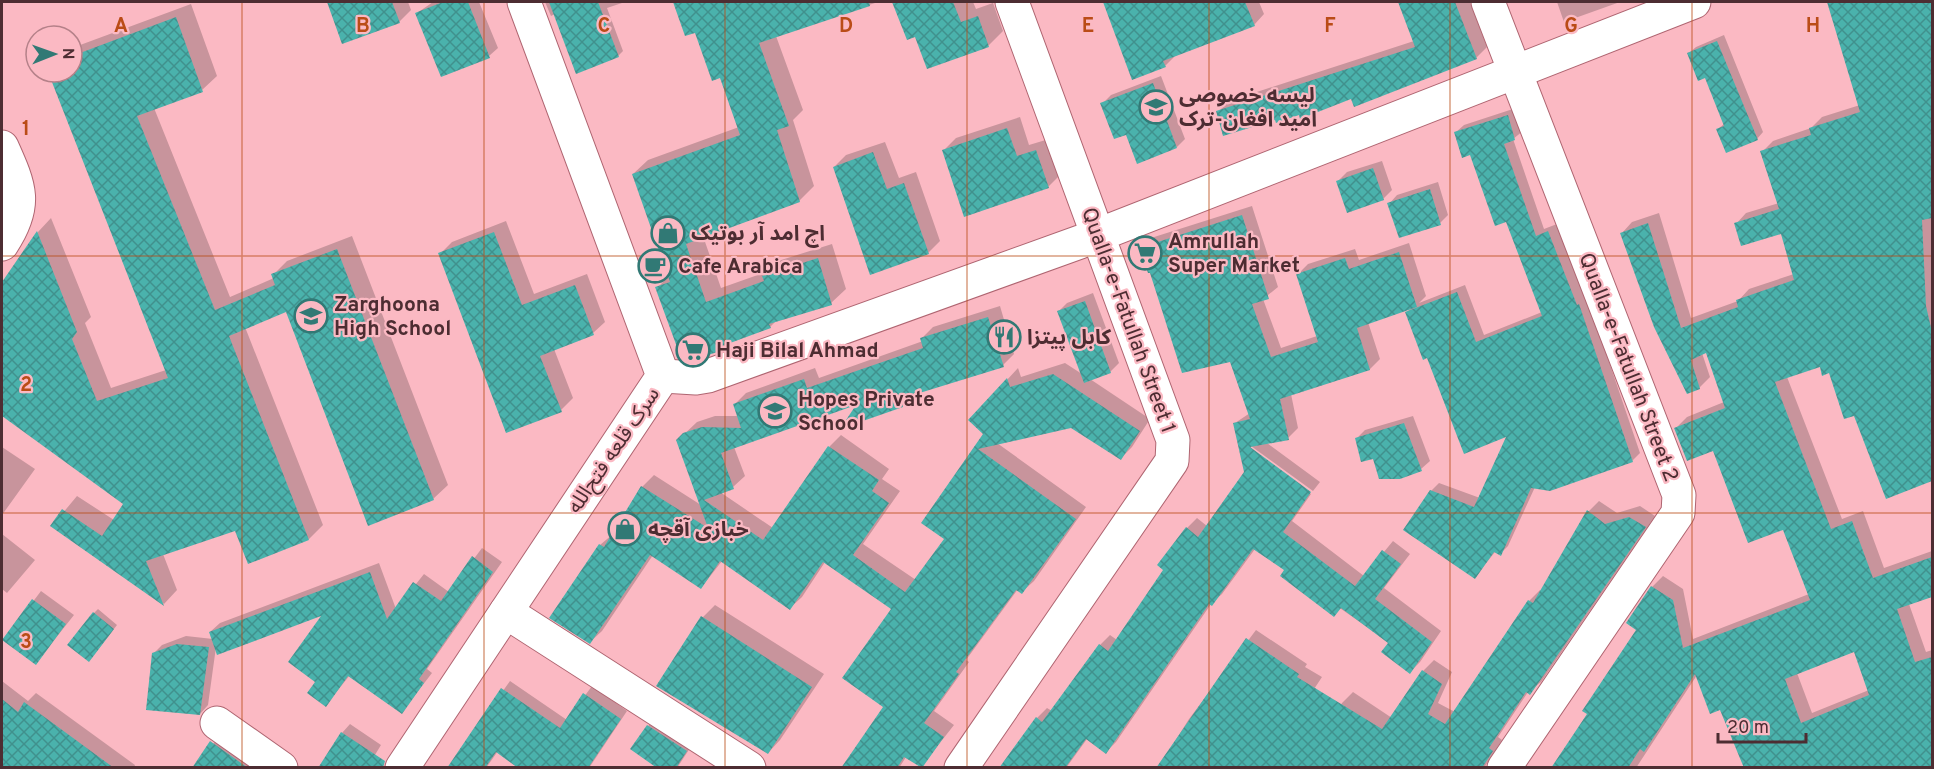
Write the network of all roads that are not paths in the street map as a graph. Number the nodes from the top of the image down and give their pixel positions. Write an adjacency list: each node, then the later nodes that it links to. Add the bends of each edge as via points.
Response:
1 (524, 2): 9 (street, سرک قلعه فتح‌الله)
2 (1012, 2): 7 (street, Qualla-e-Fatullah Street 1)
3 (1488, 2): 5 (street, Qualla-e-Fatullah Street 2)
4 (1694, 2): 5 (street)
5 (1515, 71): 7 (street); 16 (street, Qualla-e-Fatullah Street 2, via 1679,495 1678,513)
6 (2, 147): 8 (street, via 18,187 19,206 15,224)
7 (1099, 234): 9 (street, via 708,376); 15 (street, Qualla-e-Fatullah Street 1, via 1173,440 1172,461)
8 (2, 244)
9 (663, 376): 10 (street, سرک قلعه فتح‌الله)
10 (506, 612): 13 (street, سرک قلعه فتح‌الله); 14 (street)
11 (217, 723): 12 (street)
12 (280, 768)
13 (402, 768)
14 (749, 768)
15 (962, 768)
16 (1504, 768)

